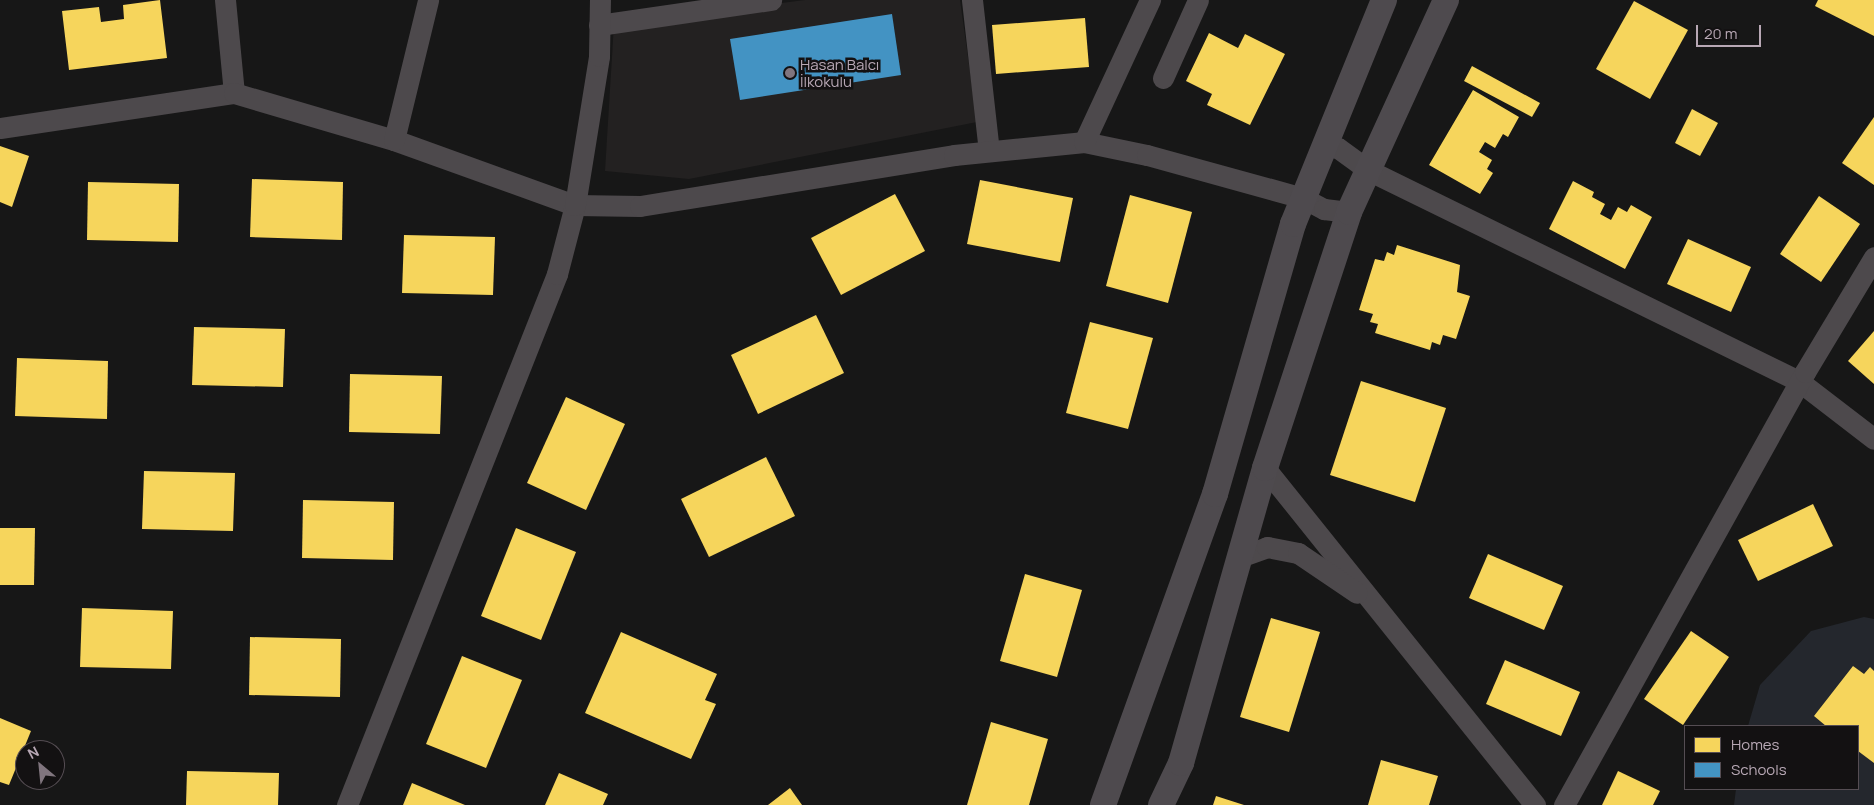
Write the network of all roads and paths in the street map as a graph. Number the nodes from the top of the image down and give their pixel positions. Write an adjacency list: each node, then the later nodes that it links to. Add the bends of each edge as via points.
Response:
1 (225, 0): 12 (street)
2 (428, 0): 14 (street)
3 (600, 0): 10 (street)
4 (771, 0): 10 (street)
5 (972, 0): 17 (street)
6 (1150, 0): 15 (street)
7 (1198, 0): 11 (street)
8 (1384, 0): 16 (main road)
9 (1446, 0): 18 (main road)
10 (599, 25): 20 (street, via 599,56)
11 (1163, 78)
12 (234, 93): 13 (street); 14 (street)
13 (0, 128)
14 (394, 140): 20 (street)
15 (1084, 142): 17 (street); 19 (street)
16 (1324, 146): 18 (street, via 1338,148); 19 (main road)
17 (989, 151): 20 (street, via 640,206)
18 (1368, 170): 21 (main road); 23 (street)
19 (1303, 198): 21 (street, via 1324,209); 29 (main road, via 1215,494)
20 (575, 205): 28 (street, via 557,274)
21 (1349, 212): 25 (main road)
22 (1874, 257): 23 (street)
23 (1800, 382): 24 (street); 32 (street)
24 (1874, 440)
25 (1265, 468): 26 (main road); 27 (street)
26 (1240, 557): 27 (street, via 1267,547 1298,553 1341,579); 30 (main road, via 1181,763)
27 (1393, 622): 31 (street)
28 (347, 805)
29 (1103, 805)
30 (1161, 805)
31 (1535, 805)
32 (1564, 805)

